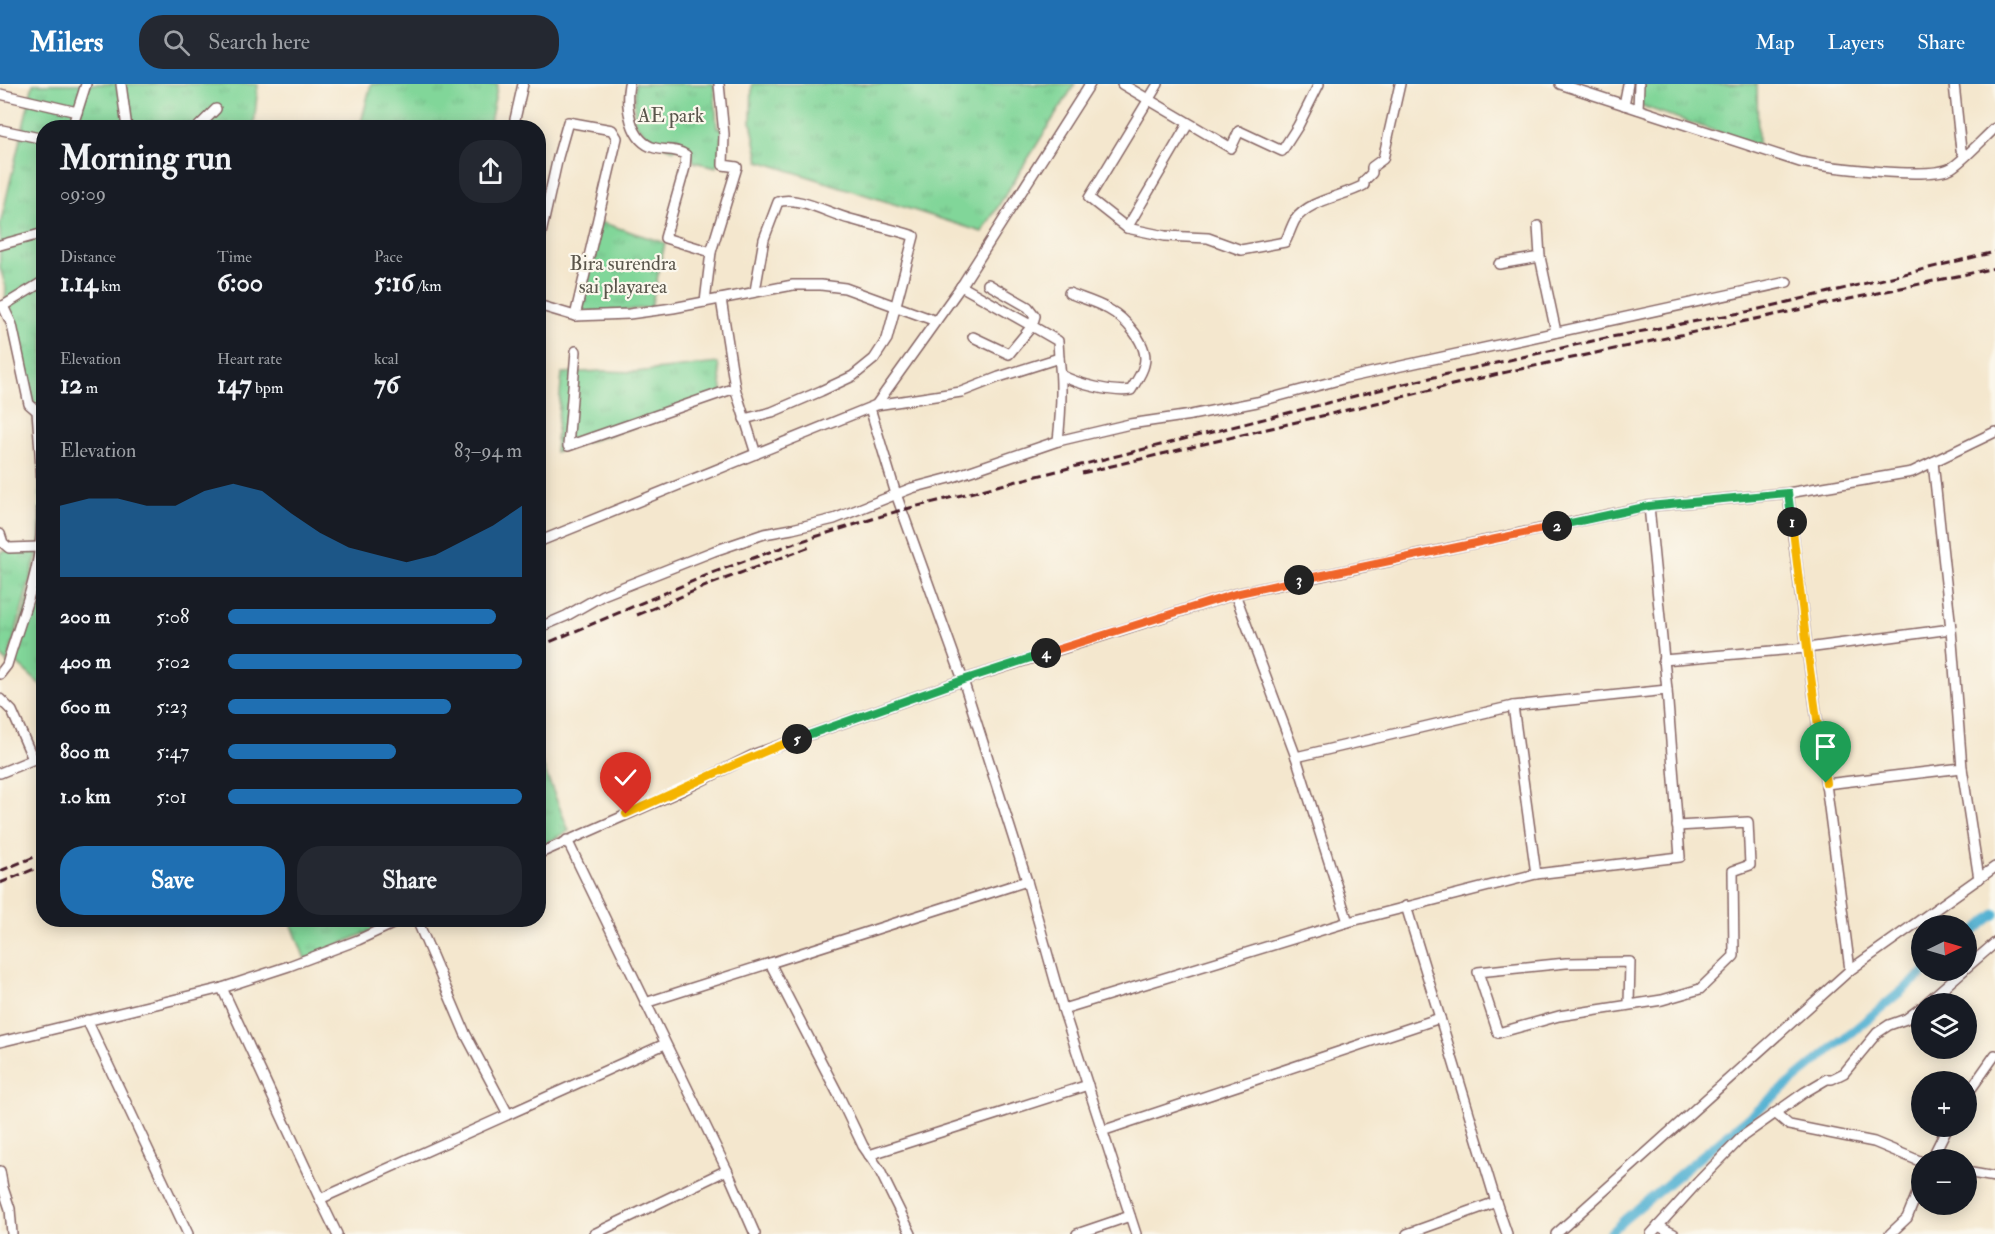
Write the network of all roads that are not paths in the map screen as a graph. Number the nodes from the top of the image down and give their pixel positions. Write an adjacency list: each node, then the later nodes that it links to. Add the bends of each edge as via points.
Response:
1 (86, 84): 20 (street)
2 (121, 84): 22 (street)
3 (523, 84): 24 (street)
4 (629, 84): 35 (street, via 630,123 642,141 653,148 678,150 686,155 664,238)
5 (719, 84): 35 (street, via 723,165 737,167)
6 (1090, 84): 41 (street)
7 (1122, 84): 16 (street)
8 (1158, 84): 16 (street)
9 (1318, 84): 25 (street, via 1282,151 1239,131 1231,148)
10 (1400, 84): 32 (street, via 1383,159 1372,167 1364,185 1303,212 1294,221 1285,242 1241,250 1208,238 1165,236)
11 (1560, 84): 17 (street)
12 (1628, 84): 17 (street)
13 (1639, 84): 19 (street)
14 (1954, 84): 29 (street, via 1961,150)
15 (0, 94): 20 (street)
16 (1149, 99): 25 (street); 32 (street, via 1089,198)
17 (1624, 105): 19 (street)
18 (216, 109): 23 (street)
19 (1638, 109): 29 (street, via 1825,167 1923,174 1950,169)
20 (77, 112): 21 (street)
21 (74, 120)
22 (126, 120)
23 (205, 120)
24 (515, 120)
25 (1188, 124): 32 (street)
26 (1995, 128): 29 (street)
27 (2, 130): 28 (street)
28 (36, 137)
29 (1965, 156)
30 (546, 203): 49 (street, via 568,122 612,130 617,138)
31 (1538, 226): 36 (street)
32 (1127, 228)
33 (36, 235): 34 (street)
34 (0, 245)
35 (711, 252): 45 (street)
36 (1540, 257): 37 (street); 52 (street)
37 (1499, 264)
38 (1787, 282): 52 (street)
39 (988, 284): 51 (street, via 1028,307 1035,316)
40 (36, 286): 47 (street)
41 (961, 286): 50 (street); 51 (street)
42 (755, 291): 44 (street); 46 (street, via 821,285 845,288); 46 (street, via 764,240 778,202 784,199 914,236)
43 (1069, 293): 58 (street, via 1109,309 1119,318 1144,346 1144,365 1131,390 1126,391 1071,381)
44 (721, 299): 45 (street); 59 (street)
45 (705, 302): 49 (street, via 629,314)
46 (895, 305): 50 (street); 62 (street, via 887,339 874,359 853,376 772,412)
47 (2, 306): 61 (street, via 12,325 29,404)
48 (546, 307): 49 (street)
49 (575, 316)
50 (936, 321): 60 (street)
51 (1032, 326): 55 (street); 56 (street, via 1058,341)
52 (1556, 332): 64 (street, via 1346,378 1257,402)
53 (973, 337): 55 (street)
54 (576, 351): 59 (street, via 568,446)
55 (1010, 354): 57 (street)
56 (1059, 358): 57 (street); 58 (street)
57 (1017, 370): 60 (street, via 961,393)
58 (1061, 375): 64 (street)
59 (735, 388): 62 (street)
60 (873, 407): 65 (street); 68 (street)
61 (36, 410)
62 (744, 419): 65 (street)
63 (1995, 432): 66 (street)
64 (1058, 441): 68 (street)
65 (756, 454): 71 (street)
66 (1934, 462): 67 (street, via 1912,472); 77 (street)
67 (1788, 493): 69 (street); 78 (street)
68 (896, 494): 76 (street, via 834,519 764,534 714,551 603,596); 83 (street)
69 (1649, 506): 75 (street); 80 (street)
70 (0, 534): 73 (street)
71 (546, 539)
72 (36, 547): 73 (street)
73 (5, 550)
74 (36, 561): 81 (street)
75 (1235, 594): 83 (street); 87 (street)
76 (546, 625)
77 (1951, 629): 78 (street); 90 (street)
78 (1807, 648): 80 (street); 92 (street)
79 (0, 656): 81 (street)
80 (1663, 660): 84 (street)
81 (7, 665): 82 (street)
82 (0, 674)
83 (963, 680): 94 (street, via 755,754); 99 (street)
84 (1667, 690): 86 (street); 93 (street)
85 (0, 699): 89 (street, via 12,711)
86 (1513, 706): 87 (street); 97 (street)
87 (1296, 757): 101 (street)
88 (36, 758): 89 (street)
89 (33, 759): 91 (street)
90 (1962, 768): 92 (street); 98 (street)
91 (0, 773)
92 (1826, 783): 107 (street)
93 (1677, 826): 97 (street, via 1680,857); 112 (street, via 1748,822 1750,865 1733,871 1734,956 1701,989)
94 (567, 840): 95 (street); 111 (street)
95 (546, 850)
96 (1995, 867): 98 (street)
97 (1536, 874): 100 (street)
98 (1979, 879): 107 (street)
99 (1027, 881): 106 (street); 113 (street)
100 (1406, 906): 101 (street); 115 (street)
101 (1348, 922): 113 (street)
102 (386, 927): 109 (street)
103 (420, 927): 123 (street, via 465,1032)
104 (1995, 943): 105 (street)
105 (1977, 959)
106 (770, 963): 111 (street); 125 (street)
107 (1850, 970): 146 (street)
108 (1951, 981): 110 (street)
109 (222, 988): 116 (street); 131 (street)
110 (1938, 993)
111 (645, 1003): 118 (street)
112 (1629, 1005): 112 (street, via 1560,1016 1498,1033 1478,972 1566,963 1630,962)
113 (1063, 1009): 121 (street)
114 (1911, 1015): 122 (street, via 1877,1034 1844,1073 1827,1079)
115 (1440, 1018): 124 (street); 132 (street)
116 (87, 1020): 117 (street); 137 (street)
117 (0, 1042)
118 (665, 1044): 123 (street); 127 (street)
119 (1995, 1056): 120 (street)
120 (1977, 1081)
121 (1088, 1085): 124 (street); 125 (street)
122 (1775, 1113): 126 (street, via 1789,1125 1874,1142); 135 (street, via 1743,1137)
123 (508, 1114): 131 (street)
124 (1102, 1131): 134 (street)
125 (869, 1155): 141 (street)
126 (1911, 1157)
127 (727, 1170): 139 (street); 140 (street)
128 (0, 1171): 136 (street)
129 (1977, 1174): 130 (street)
130 (1995, 1177)
131 (320, 1199): 138 (street)
132 (1496, 1202): 144 (street); 145 (street)
133 (1911, 1208): 149 (street, via 1907,1218)
134 (1130, 1216): 142 (street); 143 (street)
135 (1658, 1226): 147 (street); 148 (street)
136 (12, 1234)
137 (188, 1234)
138 (337, 1234)
139 (594, 1234)
140 (755, 1234)
141 (912, 1234)
142 (1077, 1234)
143 (1136, 1234)
144 (1407, 1234)
145 (1507, 1234)
146 (1556, 1234)
147 (1650, 1234)
148 (1674, 1234)
149 (1890, 1234)

